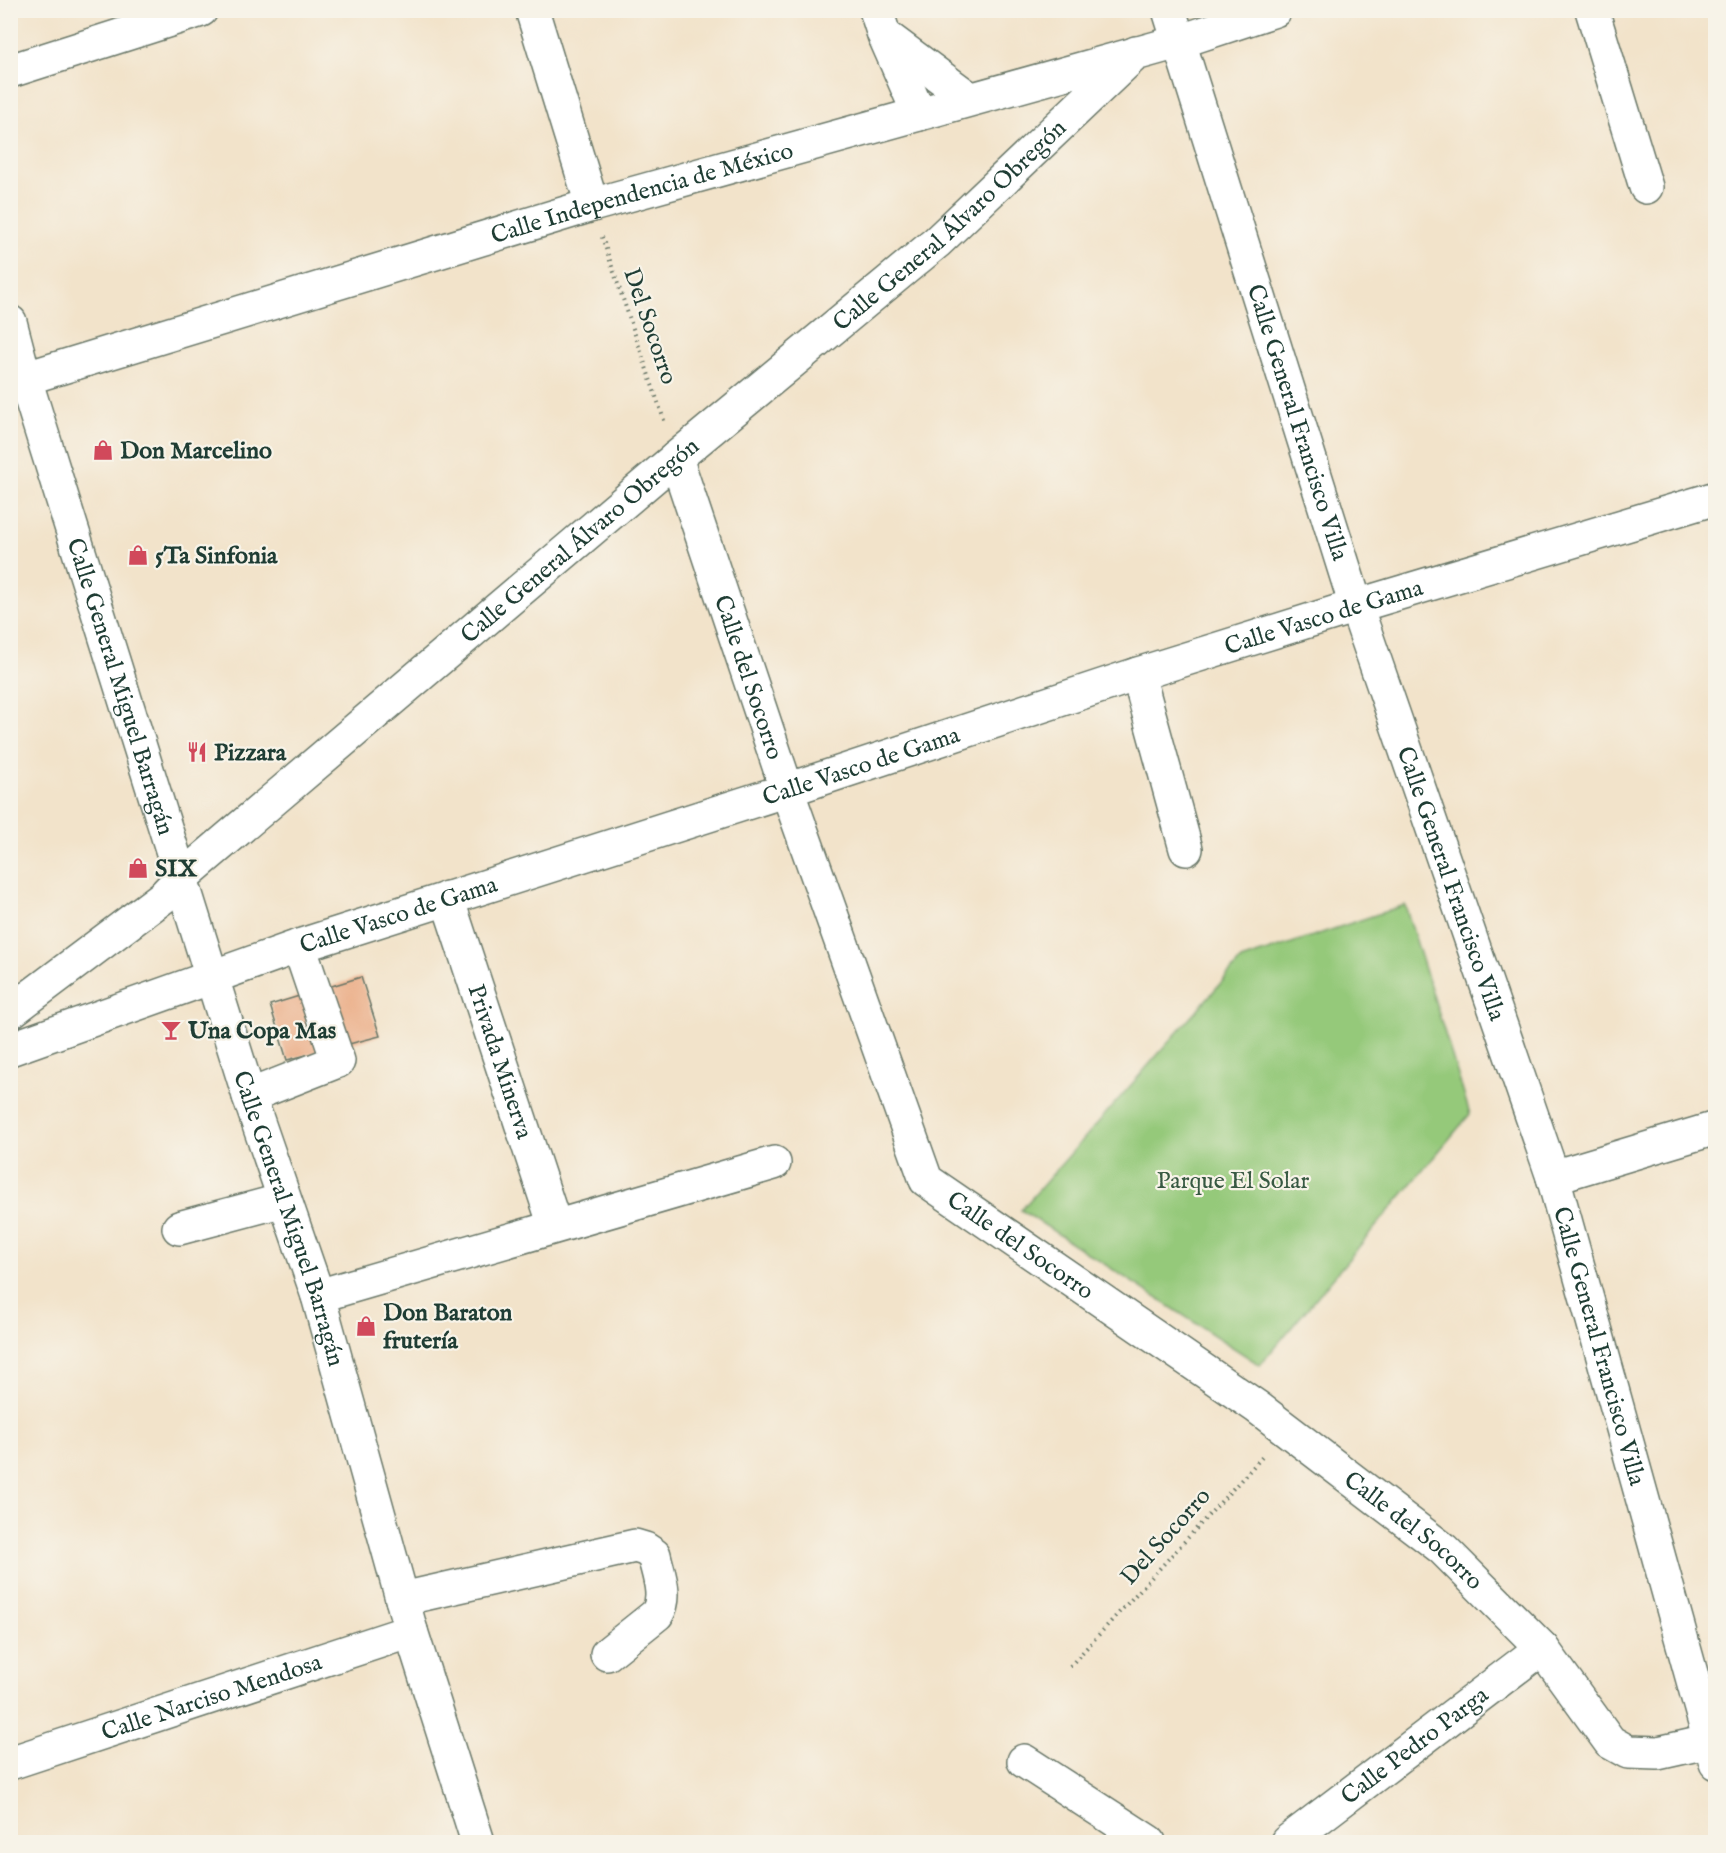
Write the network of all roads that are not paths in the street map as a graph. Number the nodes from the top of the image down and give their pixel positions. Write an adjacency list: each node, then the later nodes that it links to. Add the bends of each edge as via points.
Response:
1 (201, 10): 9 (street)
2 (532, 10): 13 (street)
3 (1168, 10): 7 (street, Calle General Francisco Villa)
4 (1275, 10): 7 (street, Calle Independencia de México)
5 (1592, 10): 12 (street)
6 (880, 23): 10 (street); 11 (street)
7 (1178, 42): 8 (street, Calle Independencia de México); 18 (street, Calle General Francisco Villa)
8 (1136, 53): 10 (street, Calle Independencia de México); 16 (street, Calle General Álvaro Obregón, via 937,242)
9 (10, 71)
10 (970, 99): 11 (street, Calle Independencia de México)
11 (920, 114): 13 (street, Calle Independencia de México)
12 (1646, 187)
13 (592, 205): 15 (street, Calle Independencia de México)
14 (10, 322): 15 (street, Calle General Miguel Barragán)
15 (18, 381): 22 (street, Calle General Miguel Barragán)
16 (676, 458): 20 (street, Calle del Socorro); 22 (street, Calle General Álvaro Obregón)
17 (1716, 498): 18 (street, Calle Vasco de Gama)
18 (1356, 606): 19 (street, Calle Vasco de Gama); 31 (street, Calle General Francisco Villa)
19 (1138, 674): 20 (street, Calle Vasco de Gama); 21 (street)
20 (787, 790): 23 (street, Calle Vasco de Gama); 38 (street, Calle del Socorro, via 926,1180 1287,1430 1443,1549)
21 (1186, 849)
22 (181, 878): 25 (street, Calle General Miguel Barragán); 26 (street, Calle General Álvaro Obregón, via 163,897)
23 (447, 898): 24 (street, Calle Vasco de Gama); 33 (street, Privada Minerva)
24 (299, 946): 25 (street, Calle Vasco de Gama); 28 (street, via 338,1061)
25 (213, 977): 27 (street, Calle Vasco de Gama); 28 (street, Calle General Miguel Barragán)
26 (10, 1012)
27 (10, 1049)
28 (249, 1096): 32 (street, Calle General Miguel Barragán)
29 (1716, 1128): 31 (street)
30 (774, 1163): 33 (street)
31 (1553, 1177): 40 (street, Calle General Francisco Villa)
32 (284, 1200): 34 (street); 35 (street, Calle General Miguel Barragán)
33 (555, 1226): 35 (street)
34 (179, 1228)
35 (318, 1296): 36 (street, Calle General Miguel Barragán)
36 (402, 1599): 37 (street, Calle General Miguel Barragán); 39 (street, via 635,1546 645,1549 654,1555 663,1596 661,1607)
37 (411, 1631): 42 (street, Calle Narciso Mendosa); 44 (street, Calle General Miguel Barragán)
38 (1542, 1648): 40 (street, Calle del Socorro, via 1610,1742 1628,1752); 43 (street, Calle Pedro Parga)
39 (606, 1654)
40 (1713, 1748)
41 (1024, 1761): 45 (street)
42 (10, 1763)
43 (1307, 1837)
44 (478, 1842)
45 (1149, 1842)

